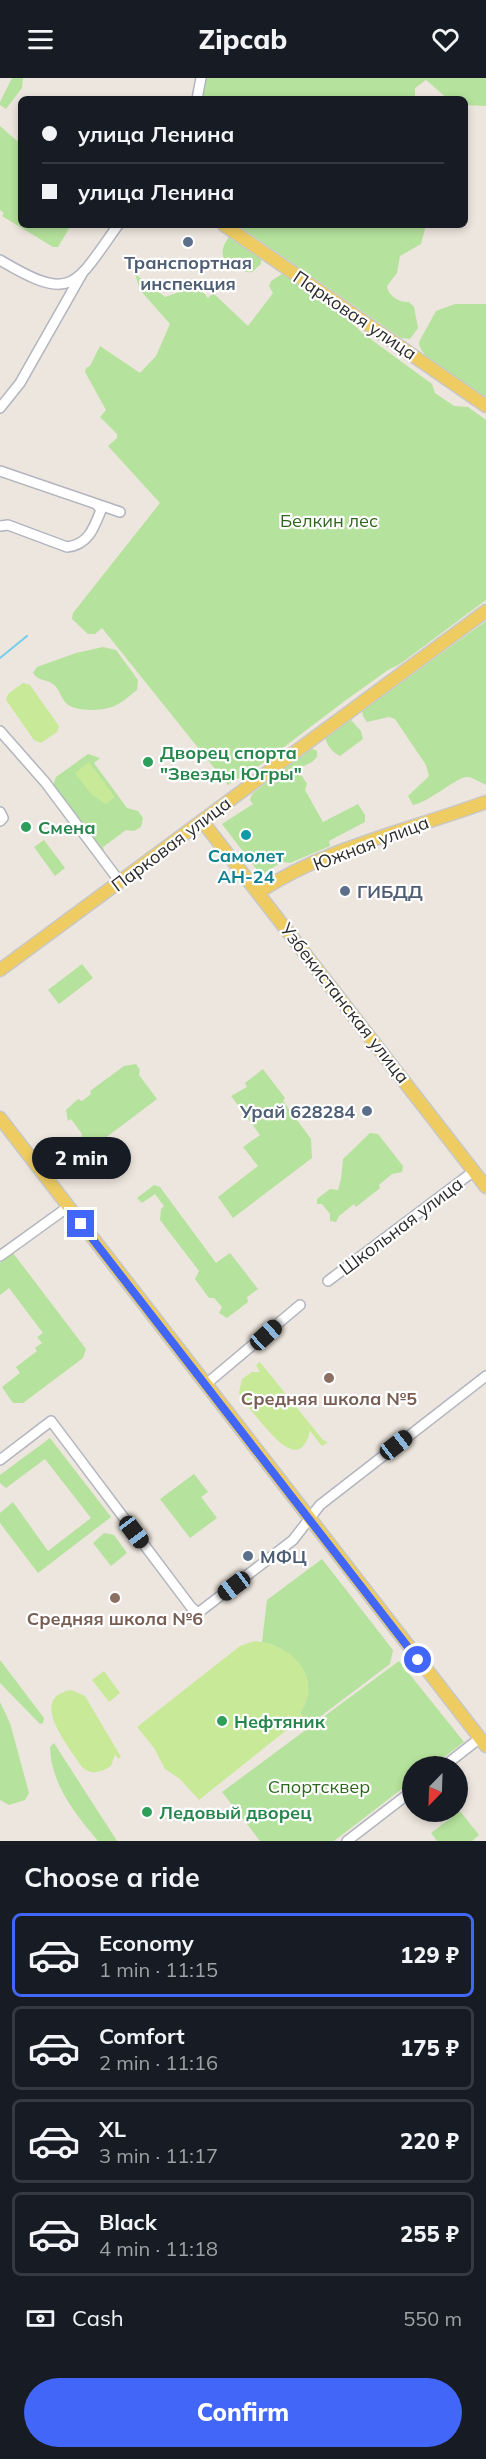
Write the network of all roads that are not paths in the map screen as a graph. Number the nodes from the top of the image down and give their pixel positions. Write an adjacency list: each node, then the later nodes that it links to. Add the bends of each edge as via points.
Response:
1 (201, 78): 2 (street)
2 (198, 96)
3 (116, 228): 6 (street)
4 (228, 228): 7 (main road, Парковая улица)
5 (0, 260): 6 (street, via 48,284 65,284)
6 (83, 272): 8 (street, via 20,383)
7 (486, 406)
8 (0, 408)
9 (0, 471): 10 (street)
10 (97, 505): 11 (street); 12 (street, via 101,510 92,531 74,546 67,547 8,525)
11 (120, 512)
12 (0, 526)
13 (486, 611): 18 (main road, Парковая улица)
14 (2, 736): 19 (street, via 41,777)
15 (486, 802): 20 (main road, Южная улица, via 340,853)
16 (0, 812): 17 (street)
17 (0, 821)
18 (202, 821): 19 (main road, Парковая улица); 20 (main road, Узбекистанская улица)
19 (120, 882): 21 (main road, Парковая улица)
20 (259, 892): 23 (main road, Узбекистанская улица)
21 (0, 970)
22 (0, 1118): 25 (main road)
23 (474, 1171): 24 (main road, Узбекистанская улица); 27 (street, Школьная улица)
24 (486, 1186)
25 (68, 1207): 26 (street); 30 (main road)
26 (0, 1256)
27 (328, 1281)
28 (300, 1305): 30 (street)
29 (486, 1376): 32 (street, via 320,1505)
30 (205, 1385): 32 (main road)
31 (0, 1460): 32 (street, via 51,1422 198,1613 293,1540)
32 (309, 1519): 33 (main road)
33 (483, 1742): 34 (street)
34 (461, 1756)
35 (402, 1799): 36 (street)
36 (347, 1841)

